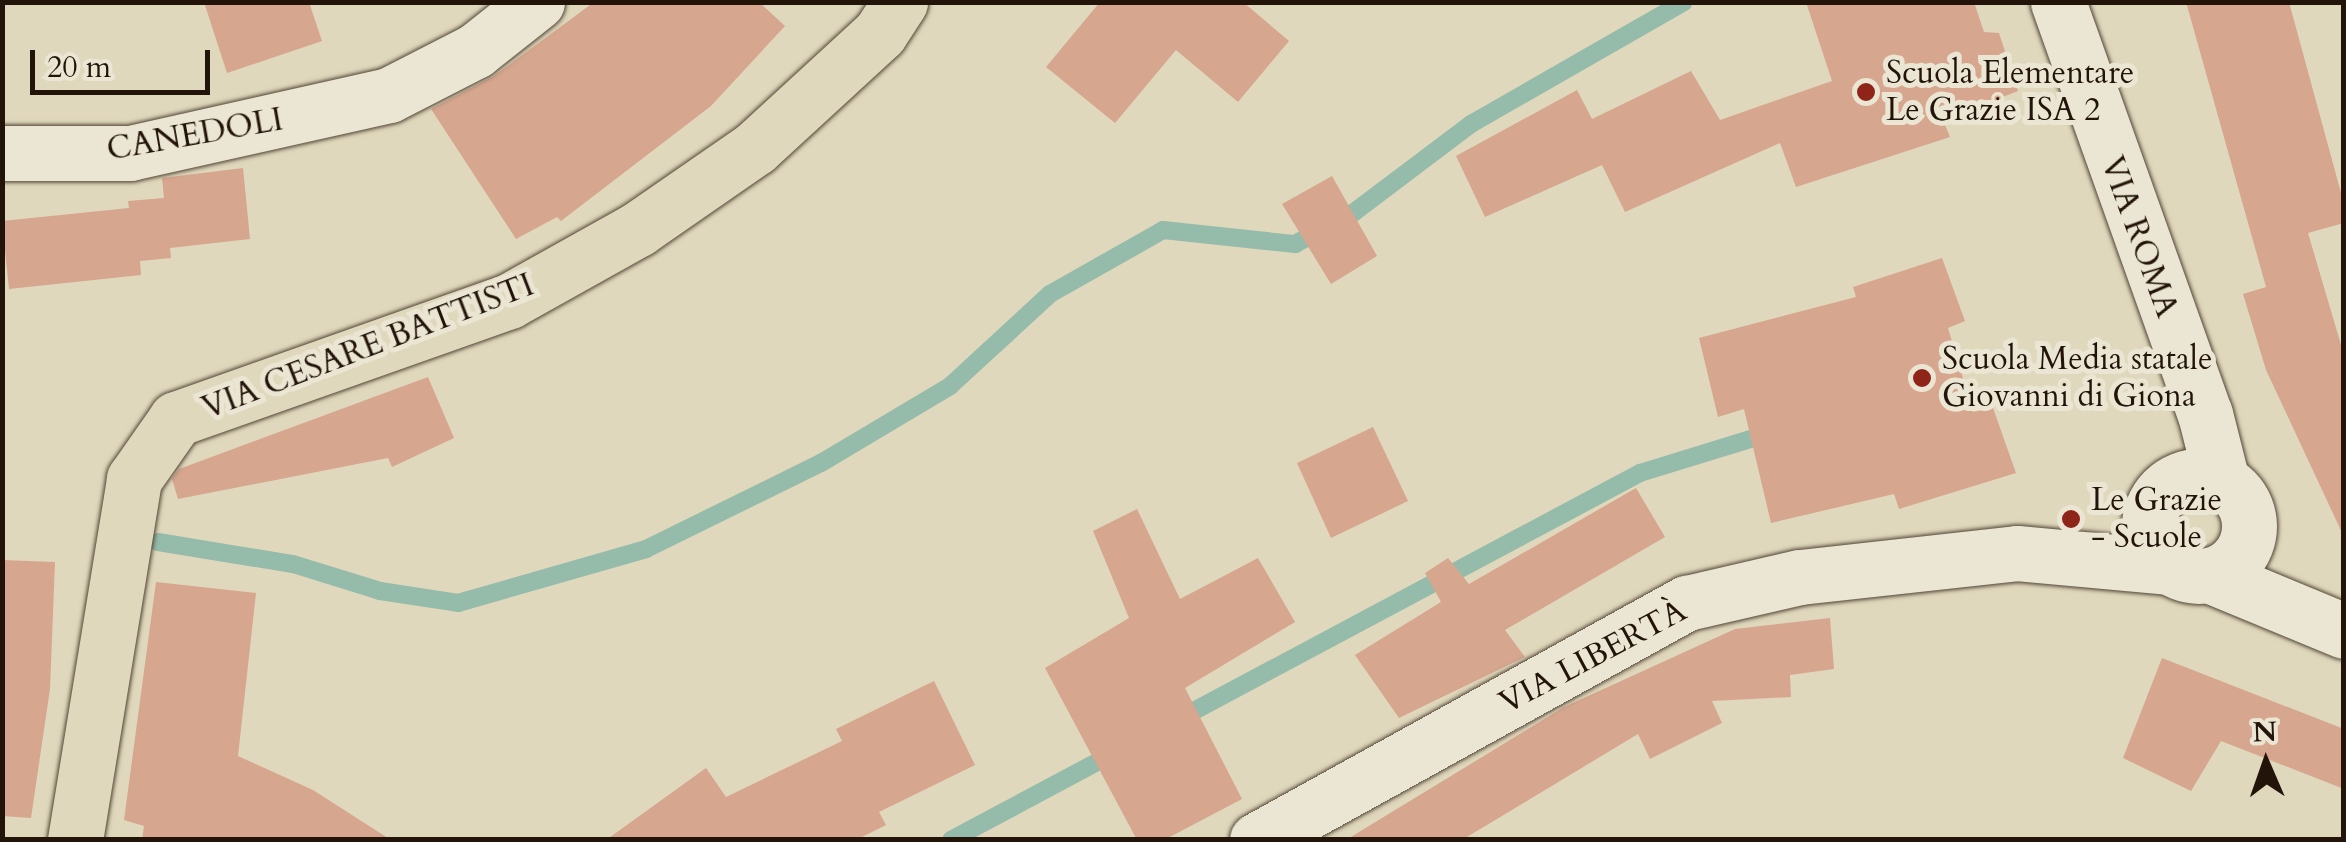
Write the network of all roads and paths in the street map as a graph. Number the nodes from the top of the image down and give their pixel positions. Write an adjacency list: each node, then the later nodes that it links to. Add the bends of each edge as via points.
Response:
1 (537, 2): 4 (street, CANEDOLI, via 475,51 389,95 130,153)
2 (900, 2): 10 (main road, VIA CESARE BATTISTI, via 880,33 756,148 638,230 509,301 176,419 134,480)
3 (2058, 2): 5 (street, VIA ROMA, via 2205,414)
4 (2, 153)
5 (2182, 490): 6 (street, via 2245,504); 7 (street, VIA LIBERTÀ); 8 (street, via 2151,540)
6 (2248, 537): 8 (street, via 2235,562); 9 (street, VIA LIBERTÀ)
7 (2017, 553): 8 (street, VIA LIBERTÀ); 11 (street, VIA LIBERTÀ, via 1800,578 1687,604)
8 (2190, 571): 9 (street, VIA LIBERTÀ)
9 (2344, 628)
10 (74, 840)
11 (1257, 840)

